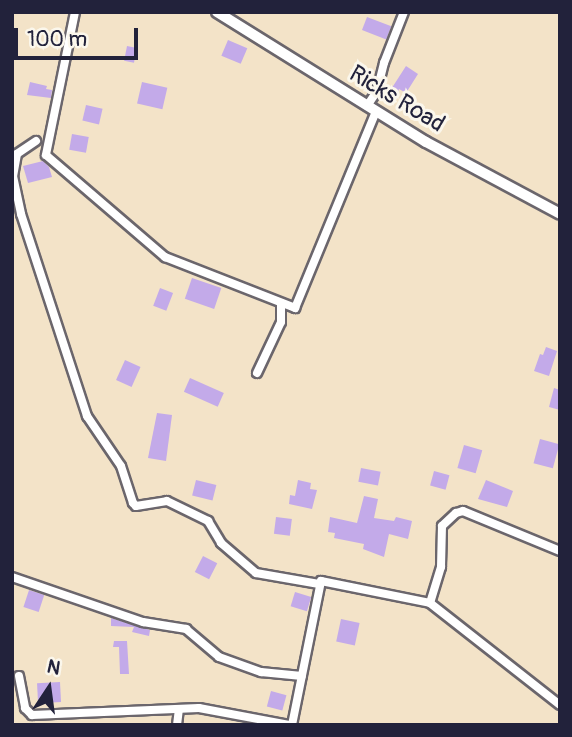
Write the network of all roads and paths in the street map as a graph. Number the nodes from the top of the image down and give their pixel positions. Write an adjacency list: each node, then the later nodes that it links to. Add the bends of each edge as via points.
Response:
1 (75, 12): 7 (street, via 46,155 165,257)
2 (218, 12): 4 (street, Ricks Road)
3 (404, 12): 4 (street)
4 (372, 108): 6 (street, Ricks Road); 7 (street, via 295,308)
5 (36, 141): 11 (street, via 18,154 13,176 21,214 87,416 121,466 133,503 167,501 208,521 221,543 256,573)
6 (560, 214)
7 (281, 303): 8 (street, via 281,322)
8 (257, 373)
9 (560, 551): 12 (street, via 463,511 456,513 442,526 441,567)
10 (12, 577): 14 (street, via 143,622 186,629 219,657 261,672)
11 (319, 584): 12 (street); 14 (street)
12 (430, 603): 15 (street)
13 (19, 676): 16 (street, via 25,708 32,715)
14 (302, 676): 18 (street)
15 (560, 705)
16 (179, 709): 17 (street); 18 (street)
17 (177, 725)
18 (291, 725)

